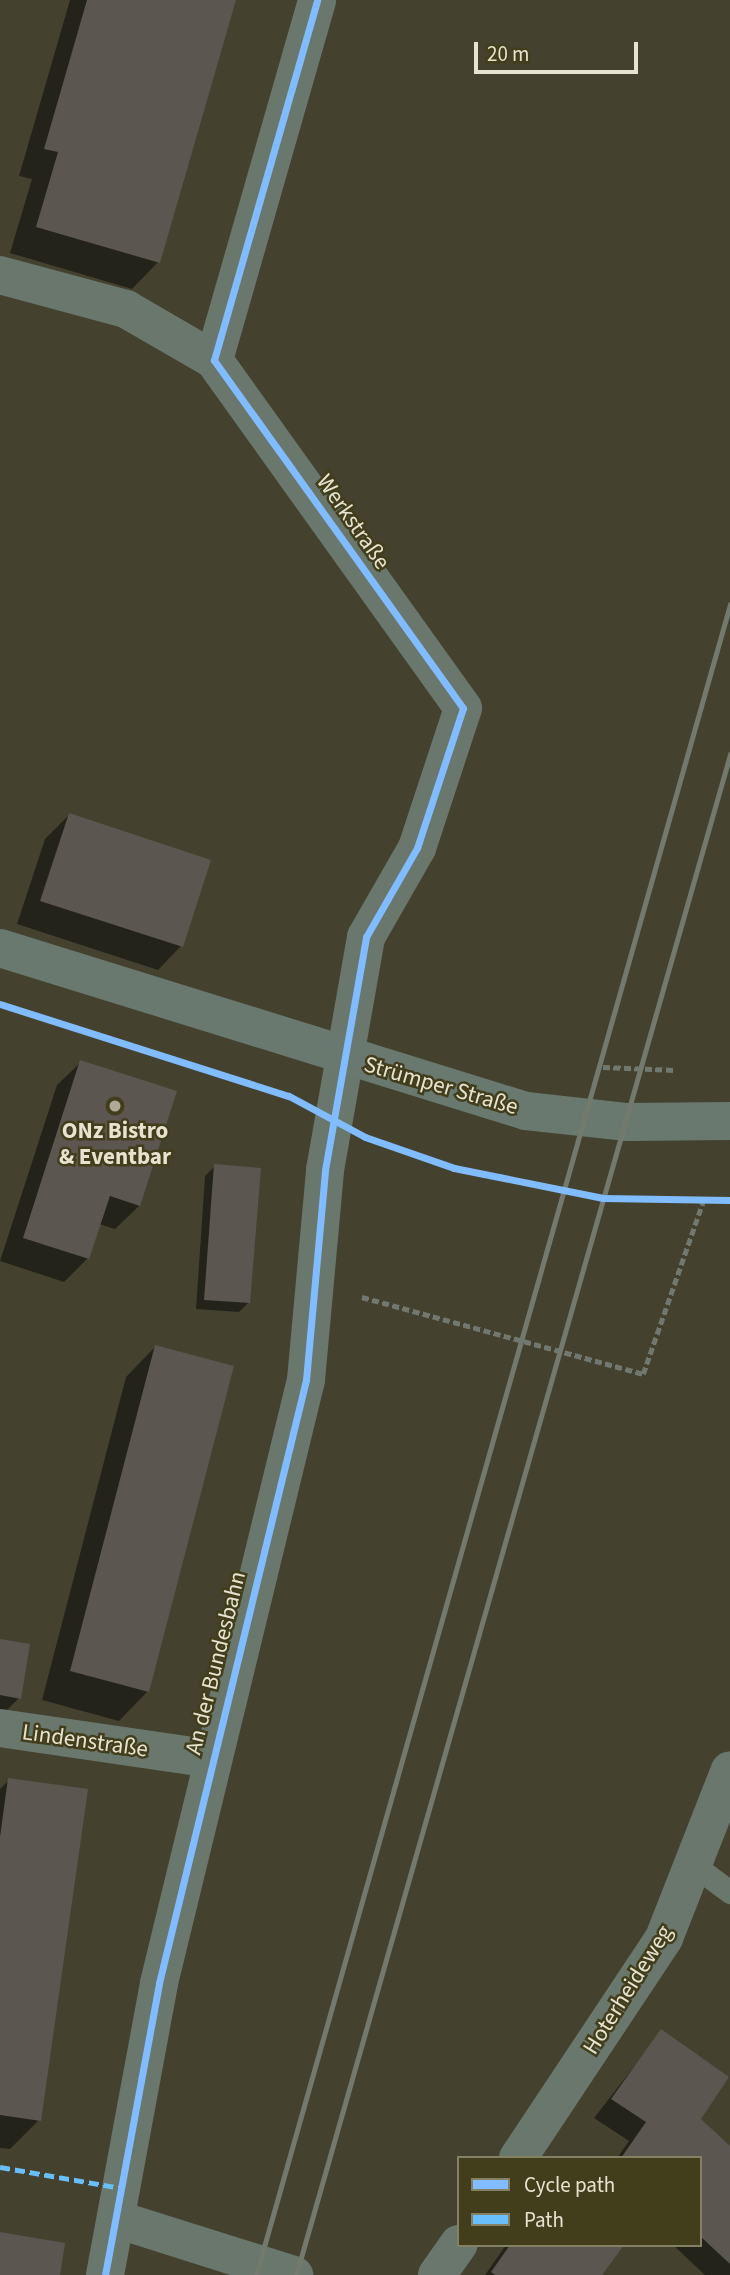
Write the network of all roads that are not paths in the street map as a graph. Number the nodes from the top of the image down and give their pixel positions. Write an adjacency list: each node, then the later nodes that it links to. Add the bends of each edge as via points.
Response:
1 (317, 0): 3 (street)
2 (0, 275): 3 (street, via 126,309)
3 (214, 360): 5 (street, Werkstraße, via 463,708 417,848 366,937)
4 (0, 948): 5 (main road, Strümper Straße)
5 (341, 1056): 6 (main road, Strümper Straße, via 526,1111 612,1121); 8 (street, An der Bundesbahn, via 306,1380)
6 (730, 1121)
7 (0, 1728): 8 (street, Lindenstraße)
8 (212, 1759): 13 (street, An der Bundesbahn, via 159,1983)
9 (730, 1770): 10 (street, Hoterheideweg)
10 (695, 1866): 11 (lane); 12 (street, Hoterheideweg, via 636,1985)
11 (730, 1892)
12 (519, 2156)
13 (116, 2219): 15 (street); 16 (street, An der Bundesbahn)
14 (457, 2247): 17 (street)
15 (285, 2273)
16 (106, 2275)
17 (438, 2275)

